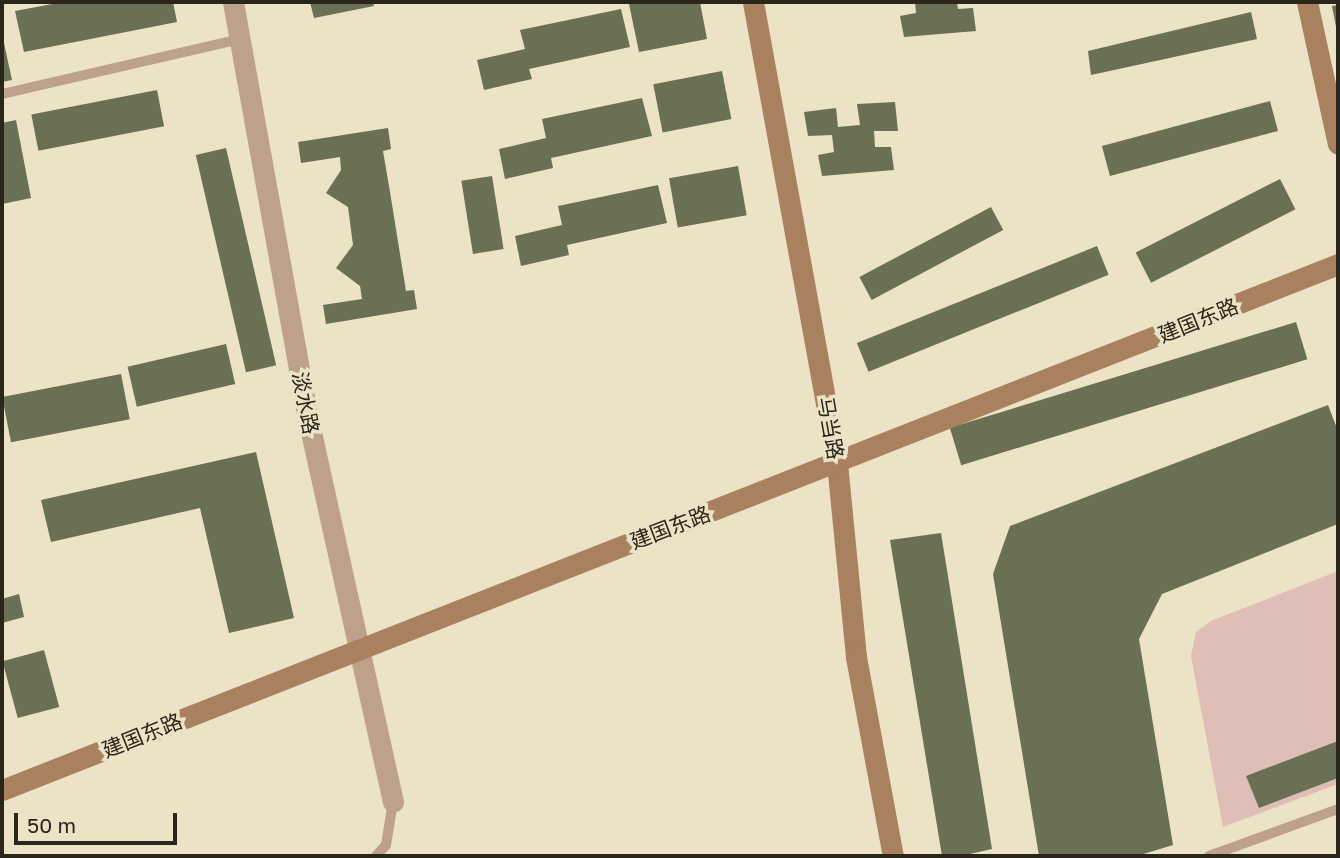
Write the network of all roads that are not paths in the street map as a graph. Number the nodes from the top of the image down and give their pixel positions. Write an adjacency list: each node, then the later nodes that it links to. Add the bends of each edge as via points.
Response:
1 (233, 2): 4 (street, 淡水路)
2 (753, 2): 8 (street, 马当路)
3 (1307, 2): 6 (street)
4 (240, 39): 5 (lane); 9 (street, 淡水路, via 309,424)
5 (2, 94)
6 (1338, 144)
7 (1338, 264): 8 (street, 建国东路)
8 (837, 463): 9 (street, 建国东路); 14 (street, 马当路, via 856,657)
9 (360, 649): 10 (street, 建国东路); 11 (street, 淡水路)
10 (2, 790)
11 (393, 802): 13 (lane, via 386,845)
12 (1338, 809): 15 (lane)
13 (376, 856)
14 (893, 856)
15 (1209, 856)

